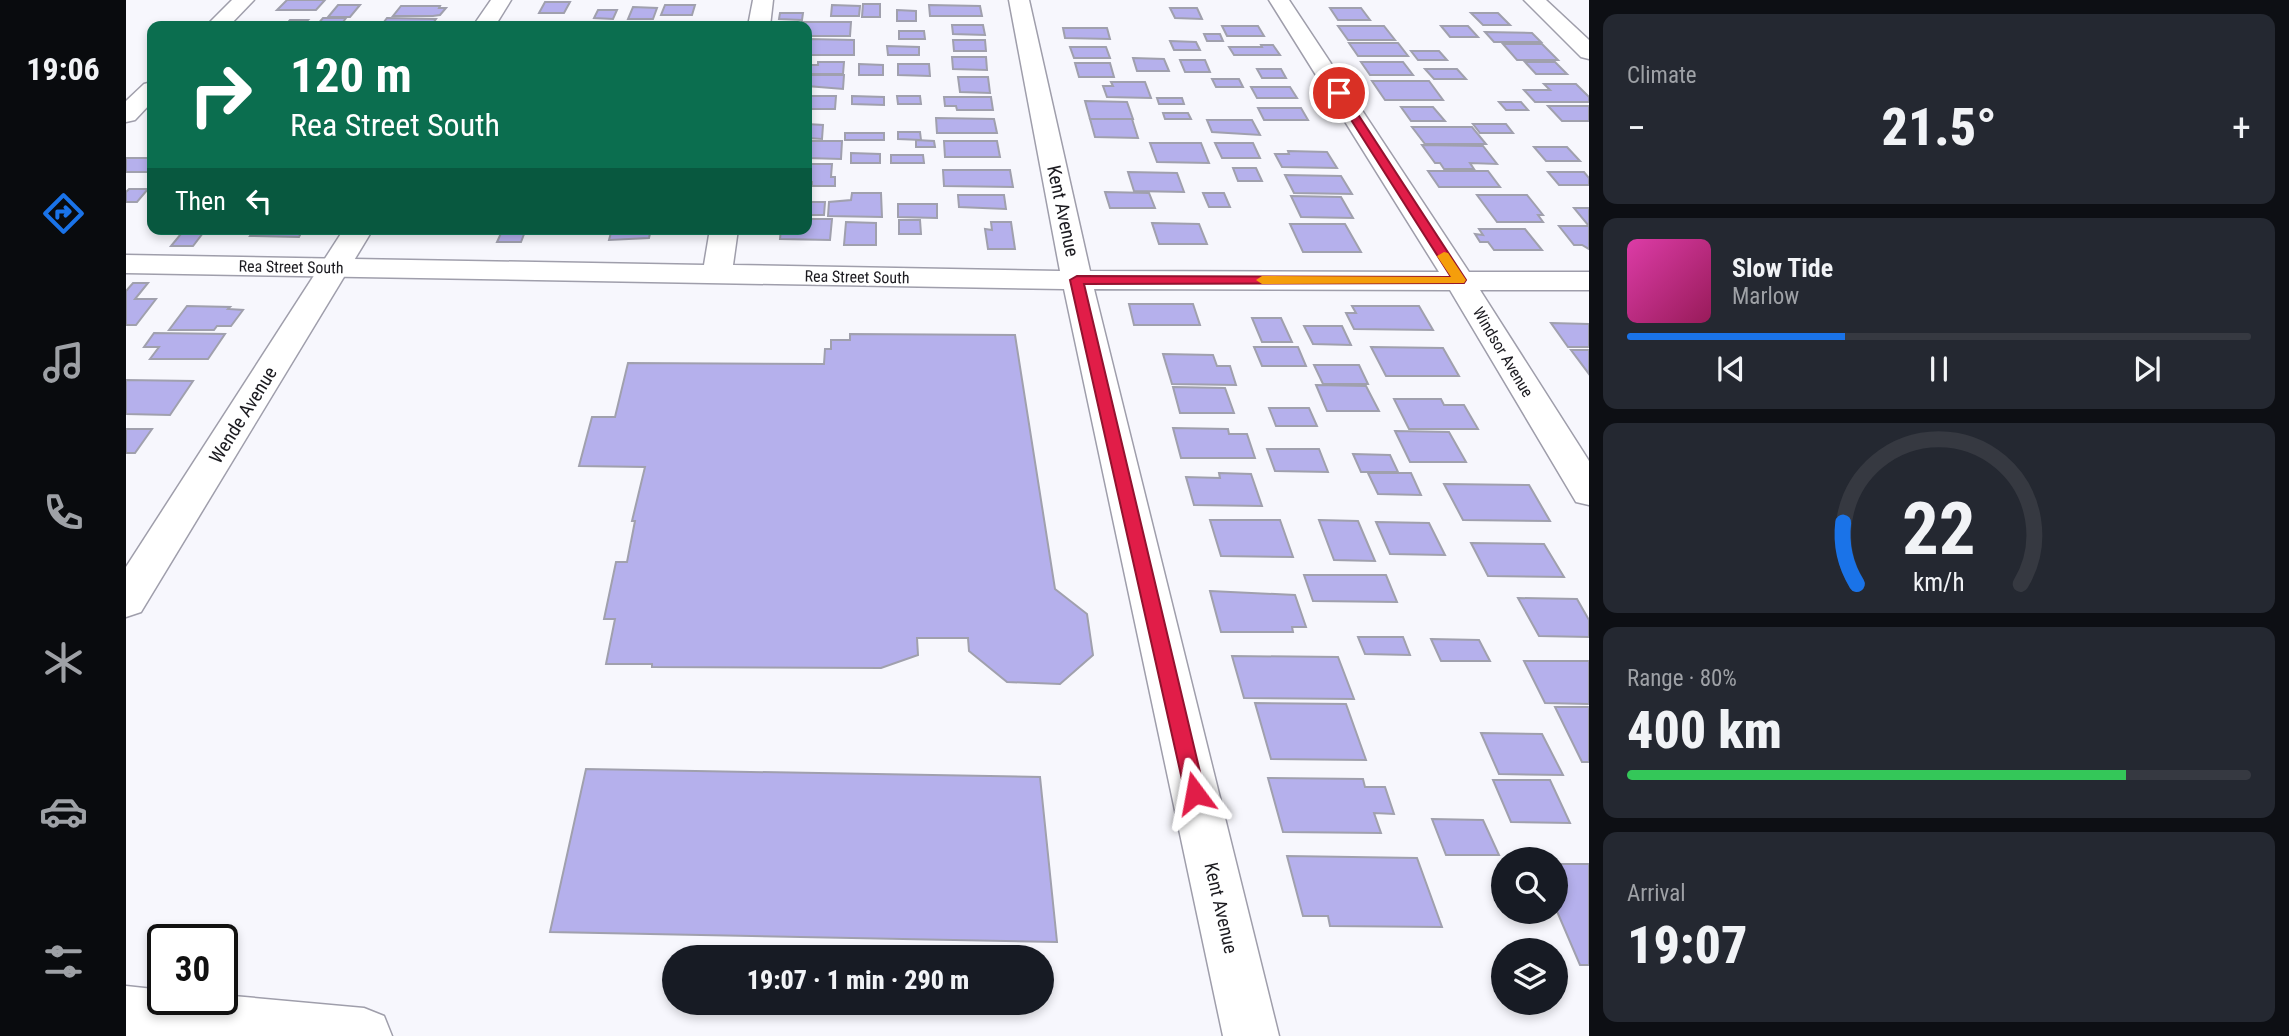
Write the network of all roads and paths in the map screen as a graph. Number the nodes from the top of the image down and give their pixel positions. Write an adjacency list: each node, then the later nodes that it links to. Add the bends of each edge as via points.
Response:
1 (244, 0): 7 (street)
2 (500, 0): 8 (street)
3 (763, 0): 9 (street)
4 (1019, 0): 18 (street, Kent Avenue)
5 (1279, 0): 19 (street, Windsor Avenue)
6 (1534, 0): 10 (street)
7 (222, 21)
8 (487, 21)
9 (760, 21)
10 (1589, 52)
11 (147, 94): 12 (street)
12 (126, 115)
13 (355, 235): 16 (street, Wende Avenue)
14 (723, 235): 17 (street)
15 (126, 264): 16 (street, Rea Street South)
16 (335, 268): 17 (street, Rea Street South); 22 (street, Wende Avenue)
17 (717, 275): 18 (street, Rea Street South)
18 (1077, 280): 19 (street, Rea Street South); 25 (street, Kent Avenue)
19 (1459, 280): 20 (street, Rea Street South); 21 (street, Windsor Avenue)
20 (1589, 281)
21 (1589, 492)
22 (126, 600)
23 (126, 1014): 24 (street)
24 (365, 1036)
25 (1251, 1036)

